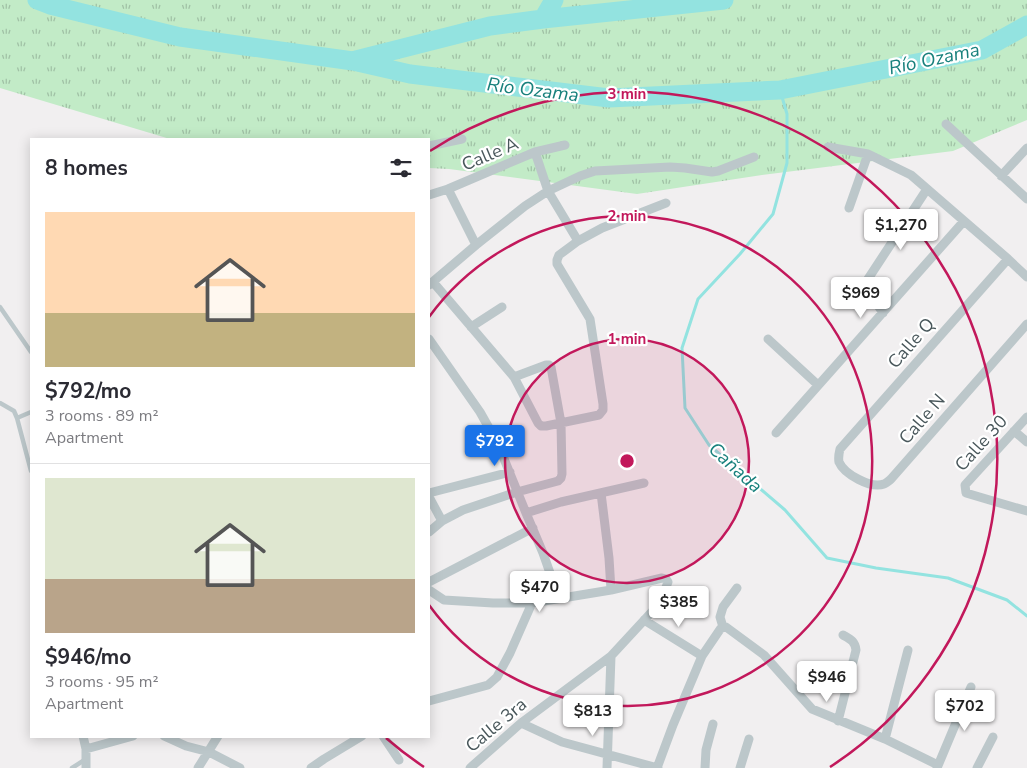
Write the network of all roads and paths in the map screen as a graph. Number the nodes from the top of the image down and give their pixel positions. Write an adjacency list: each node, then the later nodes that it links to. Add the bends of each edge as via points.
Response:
1 (946, 124): 10 (street)
2 (462, 139): 4 (street)
3 (565, 144): 7 (street, Calle A)
4 (430, 146)
5 (828, 147): 8 (street)
6 (1027, 148): 10 (street)
7 (535, 152): 12 (street, Calle A); 13 (street)
8 (868, 154): 11 (street, via 911,175); 17 (street)
9 (754, 157): 13 (street, via 712,172 670,167 596,171)
10 (1000, 176): 15 (street)
11 (927, 188): 18 (street); 26 (street, via 866,282)
12 (448, 189): 14 (street, Calle A); 20 (street)
13 (548, 191): 19 (street); 20 (street)
14 (430, 195)
15 (1027, 199)
16 (666, 203): 19 (street)
17 (849, 208)
18 (964, 221): 21 (street); 26 (street)
19 (578, 241): 38 (street, via 559,255 557,264 590,319 603,404 599,414)
20 (476, 245): 23 (street)
21 (1008, 259): 22 (street); 42 (street, Calle Q)
22 (1027, 277)
23 (431, 284): 28 (street)
24 (0, 307): 31 (lane)
25 (502, 307): 28 (street)
26 (883, 313): 33 (street)
27 (1027, 324): 42 (street, Calle N, via 884,484 852,477 840,463)
28 (471, 327): 32 (street)
29 (768, 339): 33 (street)
30 (430, 340): 44 (street, via 480,412)
31 (30, 351)
32 (514, 377): 38 (street, via 538,424); 38 (street, via 549,365)
33 (818, 385): 40 (street)
34 (0, 403): 37 (lane)
35 (30, 412): 37 (lane)
36 (1027, 417): 39 (street, Calle 30)
37 (18, 418): 43 (lane)
38 (561, 423): 46 (street, via 561,478)
39 (1014, 431): 41 (street); 50 (street, Calle 30, via 965,485 966,492)
40 (776, 434)
41 (1027, 442)
42 (840, 449)
43 (30, 467)
44 (510, 472): 46 (street); 48 (street)
45 (644, 483): 47 (street)
46 (517, 492): 51 (street); 52 (street, via 463,510)
47 (601, 492): 51 (street); 57 (street)
48 (430, 495)
49 (430, 497): 52 (street)
50 (1027, 511)
51 (526, 513): 53 (street)
52 (442, 521): 54 (street)
53 (533, 528): 55 (street); 59 (street, via 544,553)
54 (430, 531)
55 (430, 581)
56 (737, 588): 62 (street, via 723,607 720,617)
57 (611, 590): 59 (street); 61 (street, Calle 3ra, via 666,579 668,582 660,603)
58 (430, 591): 60 (street, via 444,600)
59 (555, 599): 60 (street)
60 (532, 603): 68 (street, via 497,677 488,685)
61 (644, 620): 65 (street, Calle 3ra); 66 (street)
62 (723, 627): 66 (street); 69 (street, via 764,655 812,709)
63 (843, 635): 69 (street, via 853,641 856,650)
64 (908, 650): 80 (street)
65 (611, 656): 70 (street, Calle 3ra); 83 (street)
66 (702, 656): 93 (street)
67 (971, 687): 86 (street)
68 (430, 701)
69 (838, 720): 80 (street)
70 (521, 723): 83 (street, via 562,742); 91 (street, Calle 3ra)
71 (714, 724): 94 (street, via 706,750)
72 (993, 737): 96 (street)
73 (83, 738): 81 (street)
74 (126, 738): 81 (street)
75 (168, 738): 82 (street)
76 (217, 738): 82 (street)
77 (359, 738): 90 (street)
78 (383, 738): 84 (street)
79 (749, 739): 95 (street)
80 (885, 739): 86 (street)
81 (86, 749): 85 (street)
82 (209, 752): 88 (street); 89 (street)
83 (608, 754): 92 (street); 93 (street)
84 (399, 760)
85 (86, 764): 87 (lane)
86 (938, 767)
87 (72, 768)
88 (198, 768)
89 (240, 768)
90 (311, 768)
91 (470, 768)
92 (607, 768)
93 (657, 768)
94 (705, 768)
95 (740, 768)
96 (977, 768)

